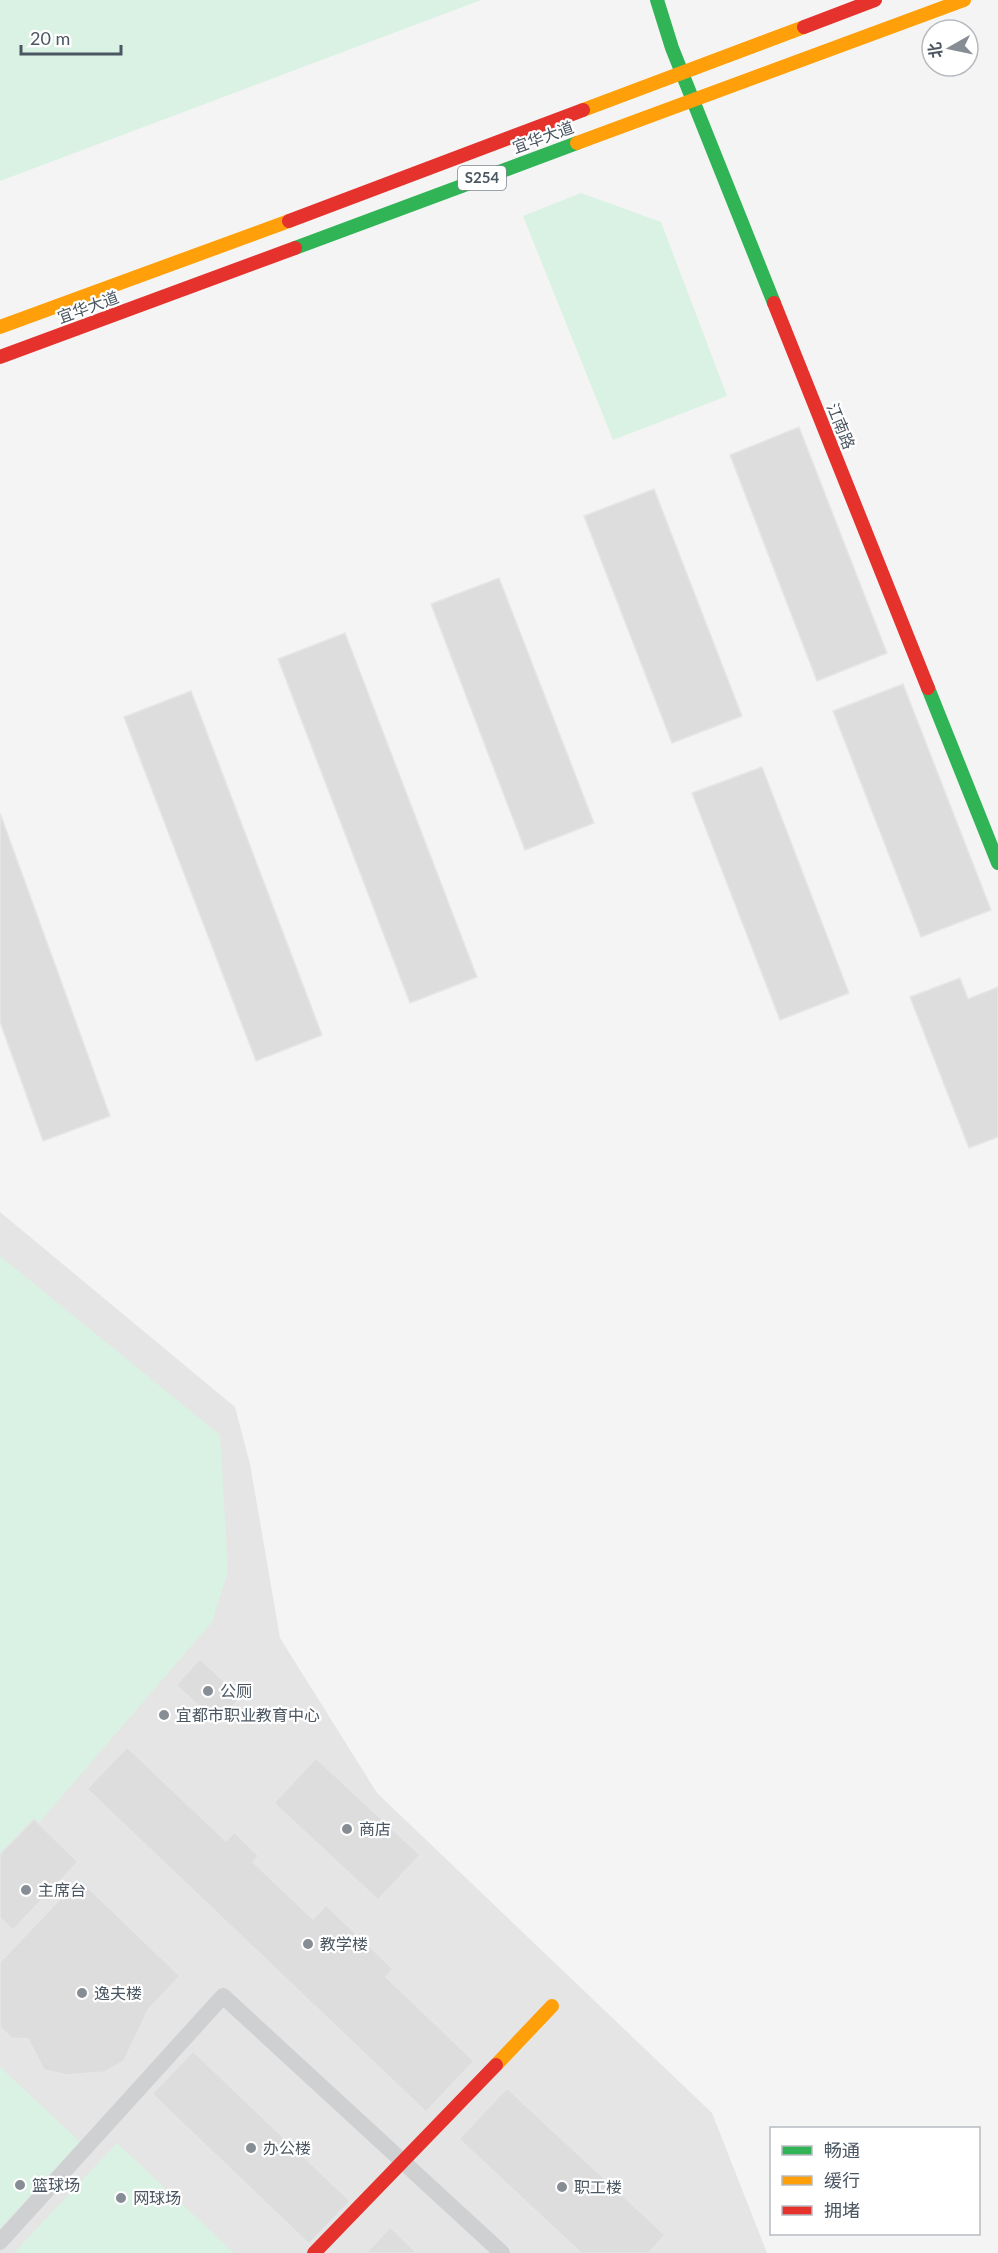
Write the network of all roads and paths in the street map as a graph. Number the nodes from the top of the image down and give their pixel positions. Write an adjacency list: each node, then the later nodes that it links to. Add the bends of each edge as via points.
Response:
1 (657, 0): 4 (main road, 江南路)
2 (875, 0): 4 (main road, 宜华大道)
3 (964, 0): 5 (main road, 宜华大道 / S254)
4 (682, 72): 5 (main road, 江南路); 6 (main road, 宜华大道)
5 (692, 99): 7 (main road, 宜华大道 / S254); 8 (main road, 江南路)
6 (0, 327)
7 (0, 357)
8 (998, 863)
9 (552, 2006): 10 (main road)
10 (403, 2161): 11 (lane, via 223,1996); 12 (main road); 13 (lane)
11 (0, 2242)
12 (314, 2253)
13 (502, 2253)

